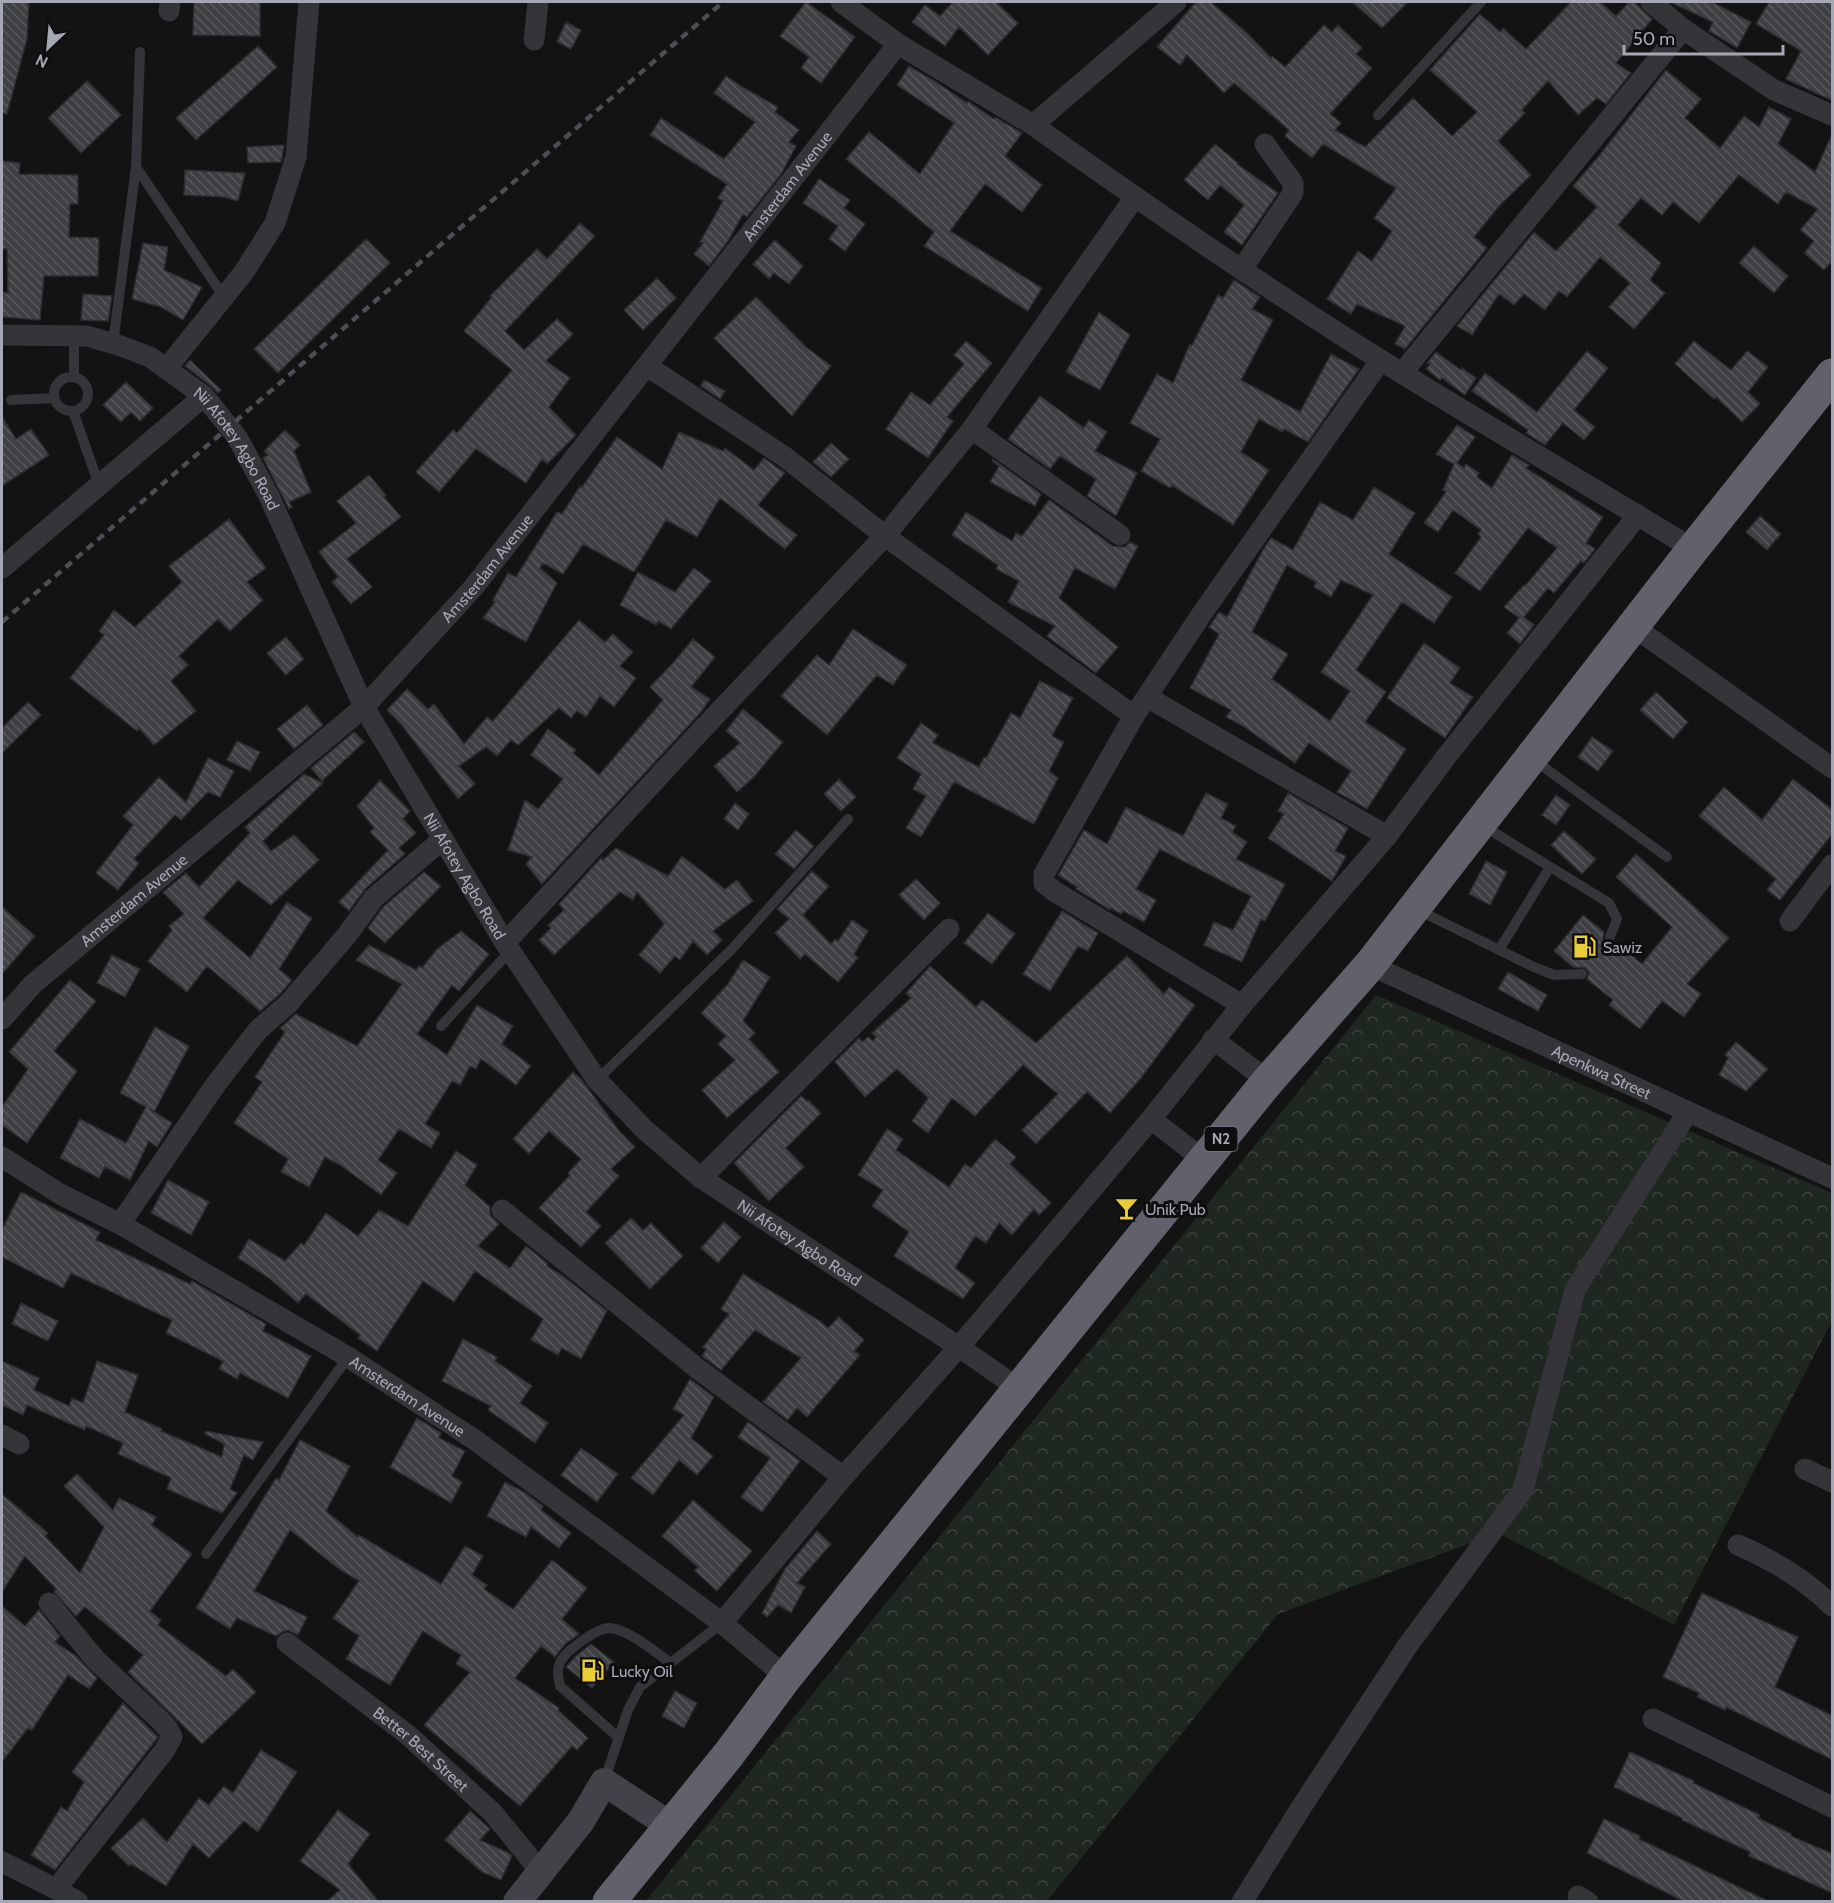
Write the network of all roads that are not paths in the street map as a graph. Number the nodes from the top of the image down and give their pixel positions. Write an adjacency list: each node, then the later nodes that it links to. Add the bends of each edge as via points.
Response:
1 (309, 2): 18 (street, via 296,157 275,223)
2 (538, 2): 8 (street)
3 (841, 2): 9 (street)
4 (1176, 2): 13 (street)
5 (1481, 2): 12 (lane)
6 (1659, 4): 7 (street)
7 (1683, 29): 11 (street, via 1774,90); 25 (street)
8 (534, 40)
9 (898, 44): 13 (street); 23 (street, Amsterdam Avenue)
10 (140, 52): 15 (lane)
11 (1833, 115)
12 (1378, 116)
13 (1033, 125): 16 (street)
14 (1265, 144): 17 (street, via 1293,183 1293,193)
15 (136, 167): 18 (lane); 21 (lane)
16 (1135, 197): 17 (street); 32 (street)
17 (1242, 269): 22 (street)
18 (224, 297): 24 (street)
19 (2, 335): 20 (street, Nii Afotey Agbo Road)
20 (74, 336): 21 (street, Nii Afotey Agbo Road); 27 (lane)
21 (113, 343): 24 (street, Nii Afotey Agbo Road, via 150,357)
22 (1381, 360): 25 (street); 40 (street)
23 (647, 366): 36 (street, via 784,457); 41 (street, Amsterdam Avenue, via 473,588)
24 (166, 369): 28 (street, Nii Afotey Agbo Road)
25 (1402, 373): 34 (street)
26 (1833, 375): 37 (highway, N2)
27 (74, 377): 29 (lane, via 58,383); 31 (lane, via 88,394 86,402)
28 (204, 396): 33 (street); 41 (street, Nii Afotey Agbo Road, via 237,436 269,496)
29 (54, 398): 30 (lane); 31 (lane, via 61,408)
30 (11, 400)
31 (73, 411): 33 (lane)
32 (972, 429): 35 (street); 36 (street)
33 (99, 485): 38 (street)
34 (1638, 515): 37 (street); 47 (street)
35 (1120, 535)
36 (885, 536): 42 (street); 56 (street, via 696,736)
37 (1694, 549): 39 (highway, N2)
38 (2, 568)
39 (1634, 627): 43 (highway, N2); 44 (street)
40 (1147, 697): 42 (street); 47 (street)
41 (364, 707): 48 (street, Nii Afotey Agbo Road); 61 (street, Amsterdam Avenue, via 41,978)
42 (1134, 716): 60 (street, via 1044,874 1044,883)
43 (1532, 758): 46 (highway, N2); 49 (lane)
44 (1833, 768)
45 (848, 819): 64 (lane, via 733,948)
46 (1480, 824): 51 (lane); 52 (highway, N2)
47 (1387, 836): 60 (street)
48 (443, 839): 56 (street, Nii Afotey Agbo Road); 73 (street, via 374,898 289,1003 258,1030)
49 (1666, 857)
50 (1833, 865): 53 (street)
51 (1550, 867): 55 (lane, via 1609,903 1617,919); 57 (lane)
52 (1415, 908): 57 (lane); 58 (highway, N2)
53 (1790, 921)
54 (949, 929): 70 (street)
55 (1610, 937)
56 (508, 947): 62 (lane); 64 (street, Nii Afotey Agbo Road)
57 (1499, 950): 59 (lane, via 1554,975)
58 (1370, 965): 65 (highway, N2); 66 (street, Apenkwa Street)
59 (1582, 974)
60 (1242, 1005): 63 (street)
61 (2, 1019)
62 (441, 1026)
63 (1214, 1039): 65 (street); 67 (street)
64 (597, 1080): 70 (street, Nii Afotey Agbo Road, via 645,1130)
65 (1268, 1082): 68 (highway, N2)
66 (1688, 1112): 71 (street, Apenkwa Street); 99 (street, via 1575,1290 1523,1490 1408,1645)
67 (1151, 1119): 68 (street); 74 (street)
68 (1204, 1160): 76 (highway, N2)
69 (3, 1162): 73 (street, Amsterdam Avenue)
70 (701, 1178): 74 (street, Nii Afotey Agbo Road)
71 (1833, 1178)
72 (502, 1210): 78 (street, via 698,1369)
73 (120, 1224): 75 (street, Amsterdam Avenue)
74 (959, 1347): 76 (street, Nii Afotey Agbo Road); 78 (street)
75 (348, 1357): 81 (lane); 84 (street, Amsterdam Avenue, via 475,1440)
76 (1018, 1388): 87 (highway, N2)
77 (1805, 1469): 79 (street)
78 (843, 1477): 84 (street)
79 (1833, 1482)
80 (1738, 1545): 83 (street, via 1773,1560)
81 (206, 1554)
82 (49, 1603): 95 (street, via 95,1659 161,1721 172,1737)
83 (1833, 1606)
84 (722, 1623): 86 (lane); 87 (street, Amsterdam Avenue)
85 (287, 1643): 94 (street, Better Best Street, via 408,1735 493,1813)
86 (671, 1663): 89 (lane, via 640,1687); 89 (lane, via 630,1635 609,1628 593,1633 562,1659 557,1674 560,1686)
87 (786, 1677): 92 (highway, N2)
88 (1653, 1719): 91 (street)
89 (619, 1738): 90 (lane)
90 (604, 1782): 92 (street); 94 (street, via 581,1821)
91 (1833, 1807)
92 (671, 1826): 98 (highway, N2)
93 (2, 1862): 95 (street)
94 (541, 1872): 97 (street)
95 (56, 1888): 96 (street)
96 (78, 1902)
97 (517, 1902)
98 (609, 1902)
99 (1242, 1902)

